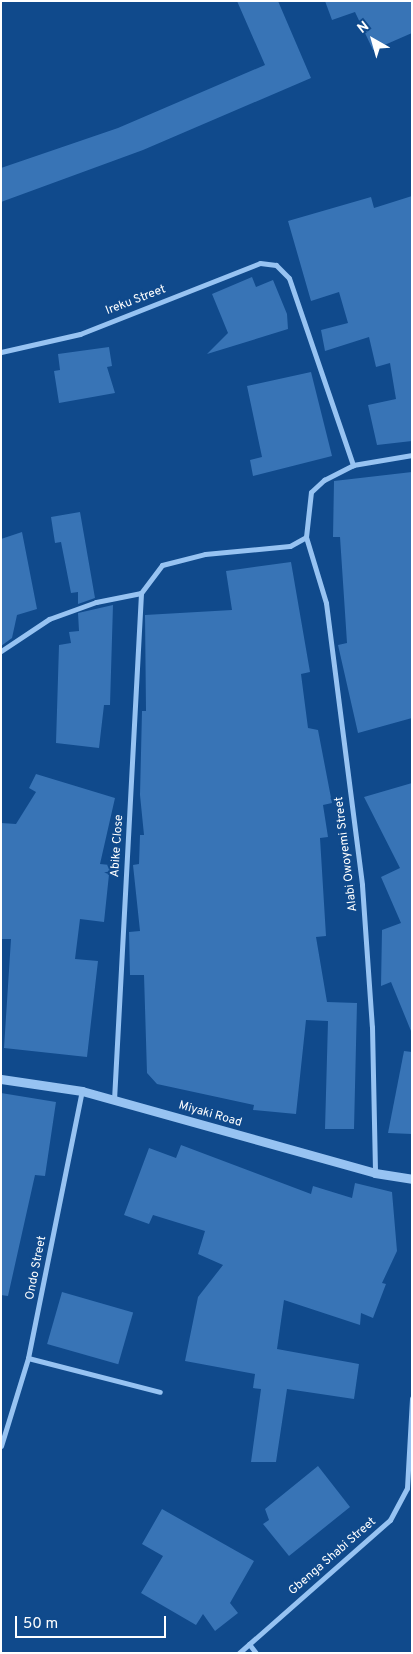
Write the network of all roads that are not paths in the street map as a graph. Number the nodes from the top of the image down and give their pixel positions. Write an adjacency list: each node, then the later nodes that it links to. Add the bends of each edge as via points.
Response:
1 (1, 352): 3 (street, Ireku Street, via 80,334 260,263 276,265 289,278)
2 (412, 455): 3 (street)
3 (353, 465): 4 (street, via 311,492)
4 (306, 537): 5 (street, via 290,546 205,554 162,565); 10 (street, Alabi Owoyemi Street, via 326,603 362,885 372,1028)
5 (141, 593): 6 (street, via 96,602 49,619); 9 (street, Abike Close)
6 (1, 651)
7 (1, 1079): 8 (street, Miyaki Road)
8 (82, 1091): 9 (street, Miyaki Road); 12 (street, Ondo Street)
9 (114, 1100): 10 (street, Miyaki Road)
10 (375, 1173): 11 (street, Miyaki Road)
11 (412, 1178)
12 (28, 1358): 13 (street); 15 (street, Ondo Street)
13 (160, 1392)
14 (412, 1398): 16 (street, Gbenga Shabi Street)
15 (1, 1446)
16 (410, 1487): 17 (street, Gbenga Shabi Street, via 390,1520)
17 (249, 1644): 18 (street, Gbenga Shabi Street); 19 (street)
18 (239, 1653)
19 (256, 1653)

